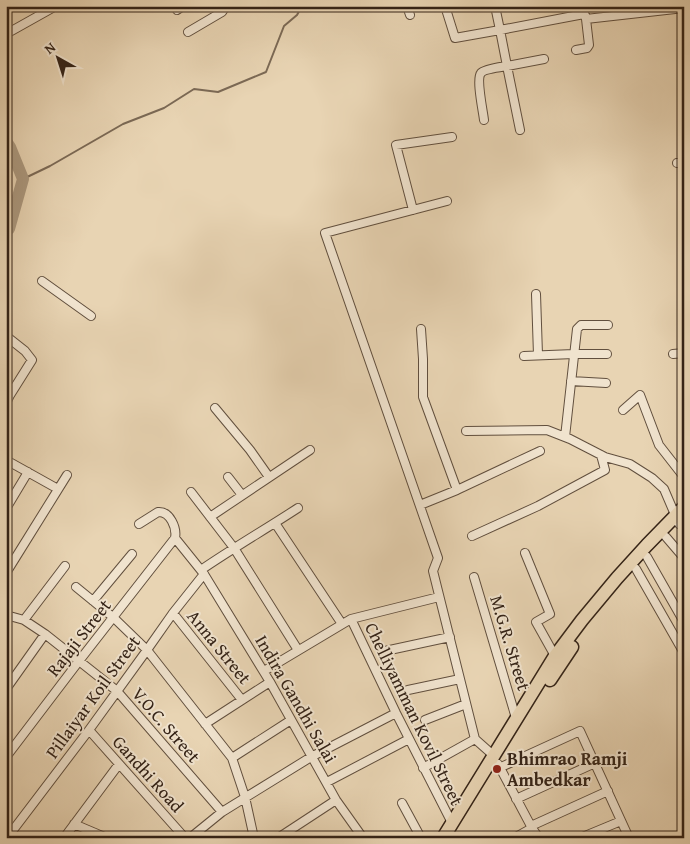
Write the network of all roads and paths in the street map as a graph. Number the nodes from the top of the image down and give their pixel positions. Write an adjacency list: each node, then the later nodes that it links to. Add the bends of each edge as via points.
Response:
1 (56, 6): 11 (street)
2 (226, 6): 10 (street, via 222,12)
3 (407, 6): 8 (street)
4 (445, 6): 9 (street, via 455,38)
5 (495, 6): 9 (street)
6 (684, 8): 7 (street)
7 (584, 13): 9 (street); 12 (street, via 589,45)
8 (410, 15)
9 (500, 30): 14 (street)
10 (188, 32)
11 (6, 34)
12 (576, 50)
13 (544, 58): 14 (street)
14 (507, 66): 15 (street, via 480,74); 16 (street)
15 (484, 120)
16 (520, 130)
17 (452, 136): 19 (street, via 396,145)
18 (446, 201): 19 (street)
19 (413, 210): 53 (street, via 325,233)
20 (42, 281): 22 (street)
21 (536, 294): 30 (street)
22 (91, 316)
23 (608, 325): 27 (street, via 581,325 577,329)
24 (421, 329): 50 (street, via 423,397)
25 (6, 336): 34 (street, via 32,360)
26 (684, 353): 29 (street)
27 (574, 354): 28 (street); 30 (street); 32 (street)
28 (607, 354)
29 (673, 354)
30 (538, 355): 31 (street)
31 (524, 356)
32 (571, 381): 33 (street); 39 (street)
33 (606, 383)
34 (8, 394): 35 (street)
35 (6, 403)
36 (215, 408): 48 (street)
37 (623, 410): 46 (street, via 640,395 659,444)
38 (466, 431): 39 (street, via 547,430)
39 (565, 437): 42 (street)
40 (310, 450): 48 (street)
41 (540, 451): 50 (street)
42 (601, 455): 56 (street, via 630,464 652,478 664,489); 60 (street, via 604,470 538,506)
43 (6, 460): 44 (street)
44 (28, 472): 49 (street); 54 (street)
45 (67, 475): 49 (street)
46 (684, 476)
47 (228, 477): 52 (street)
48 (269, 477): 52 (street)
49 (58, 489): 71 (street)
50 (457, 490): 53 (street)
51 (191, 492): 57 (street)
52 (242, 495): 57 (street)
53 (420, 505): 74 (street, via 438,558 433,571)
54 (7, 507)
55 (298, 508): 59 (street, Pillaiyar Koil Street)
56 (680, 516): 61 (main road); 89 (main road, via 646,545)
57 (210, 517): 63 (street)
58 (139, 524): 62 (street, Indira Gandhi Salai, via 162,511 175,527)
59 (275, 524): 63 (street, Pillaiyar Koil Street); 82 (street)
60 (472, 536)
61 (666, 537): 66 (main road); 67 (street)
62 (175, 538): 70 (street, Indira Gandhi Salai); 78 (street, Rajaji Street)
63 (234, 548): 70 (street, Pillaiyar Koil Street); 86 (street)
64 (525, 553): 89 (street, via 550,614 536,622)
65 (132, 554): 75 (street)
66 (646, 557): 69 (main road); 81 (street)
67 (684, 558)
68 (65, 566): 80 (street)
69 (636, 568): 88 (street); 110 (main road, via 563,660)
70 (203, 572): 76 (street, Pillaiyar Koil Street); 91 (street, Indira Gandhi Salai)
71 (6, 573)
72 (474, 577): 100 (street, M.G.R. Street)
73 (76, 587): 75 (street)
74 (439, 597): 79 (street); 84 (street)
75 (93, 601): 78 (street)
76 (173, 613): 85 (street, Pillaiyar Koil Street); 97 (street, Anna Street)
77 (6, 615): 80 (street, V.O.C. Street)
78 (114, 618): 85 (street); 90 (street, Rajaji Street)
79 (350, 619): 82 (street); 99 (street, Chelliyamman Kovil Street)
80 (24, 620): 83 (street, V.O.C. Street)
81 (684, 622)
82 (342, 624): 86 (street)
83 (45, 634): 90 (street, V.O.C. Street); 94 (street)
84 (450, 637): 87 (street); 92 (street)
85 (147, 650): 96 (street, Pillaiyar Koil Street); 103 (street)
86 (298, 650): 91 (street)
87 (385, 651)
88 (684, 653)
89 (555, 656): 100 (main road)
90 (79, 661): 96 (street, V.O.C. Street); 107 (street, Rajaji Street)
91 (264, 671): 93 (street, Indira Gandhi Salai)
92 (460, 679): 95 (street); 98 (street)
93 (270, 682): 97 (street); 101 (street, Indira Gandhi Salai)
94 (6, 689)
95 (408, 690)
96 (117, 691): 104 (street, Pillaiyar Koil Street); 120 (street, V.O.C. Street)
97 (242, 700): 103 (street)
98 (466, 704): 102 (street); 106 (street)
99 (396, 713): 105 (street, Chelliyamman Kovil Street); 108 (street)
100 (516, 718): 110 (main road)
101 (291, 720): 108 (street, Indira Gandhi Salai); 109 (street)
102 (425, 720)
103 (205, 724): 109 (street)
104 (89, 730): 112 (street, Gandhi Road); 126 (street, Pillaiyar Koil Street)
105 (409, 739): 113 (street, Chelliyamman Kovil Street); 114 (street)
106 (475, 739): 110 (street); 113 (street)
107 (6, 757)
108 (312, 757): 114 (street, Indira Gandhi Salai); 116 (street)
109 (232, 758): 116 (street)
110 (497, 763): 111 (street, via 580,731); 117 (street); 122 (main road); 135 (main road)
111 (595, 763): 115 (street); 117 (street)
112 (119, 764): 123 (street); 129 (street, Gandhi Road)
113 (423, 768): 122 (street, Chelliyamman Kovil Street)
114 (327, 782): 118 (street, Indira Gandhi Salai)
115 (608, 791): 121 (street); 124 (street)
116 (245, 798): 120 (street); 131 (street)
117 (516, 799): 124 (street)
118 (336, 800): 125 (street, Indira Gandhi Salai); 132 (street)
119 (402, 803): 133 (street)
120 (222, 812): 130 (street)
121 (621, 821): 138 (street); 139 (street)
122 (452, 823): 134 (main road)
123 (74, 824): 127 (street); 128 (street)
124 (531, 827): 136 (street); 137 (street)
125 (361, 837)
126 (7, 838)
127 (64, 838)
128 (107, 838)
129 (185, 838)
130 (190, 838)
131 (254, 838)
132 (278, 838)
133 (421, 838)
134 (443, 838)
135 (453, 838)
136 (514, 838)
137 (539, 838)
138 (580, 838)
139 (629, 838)

